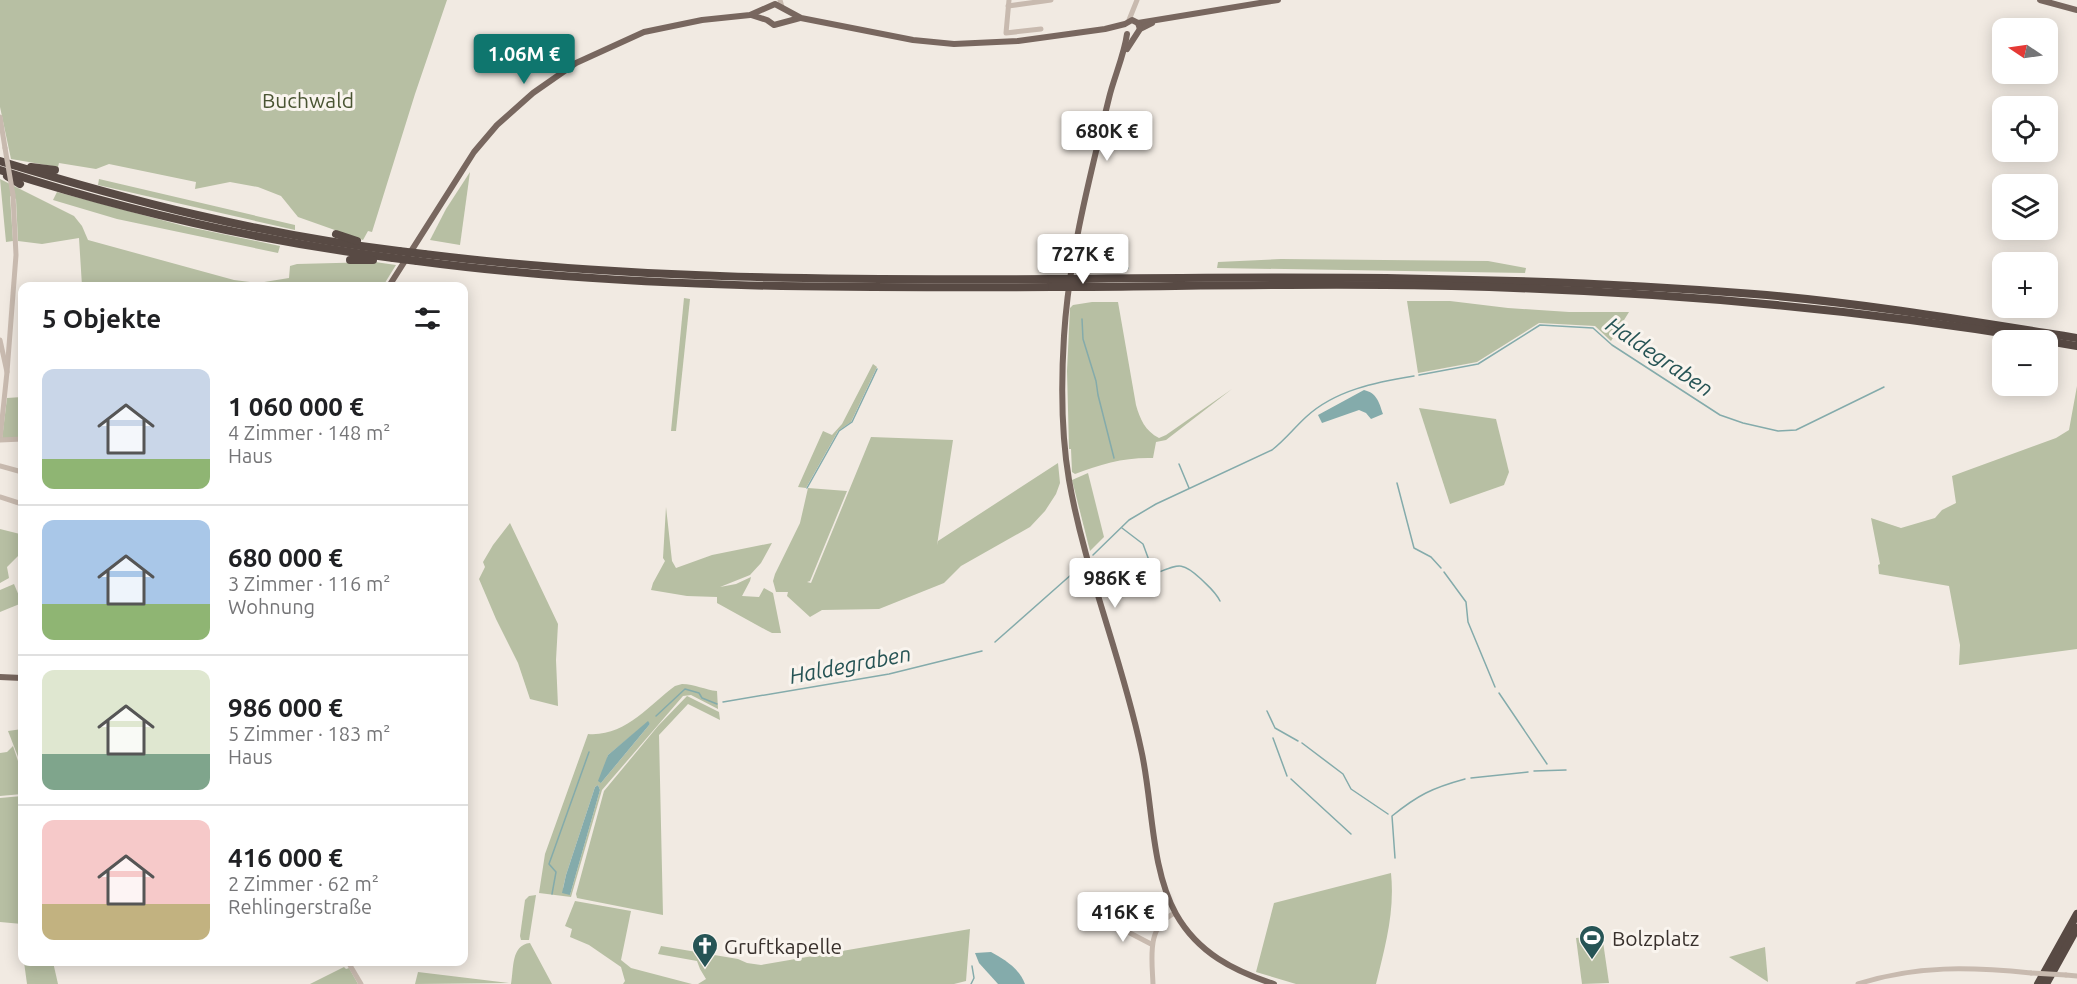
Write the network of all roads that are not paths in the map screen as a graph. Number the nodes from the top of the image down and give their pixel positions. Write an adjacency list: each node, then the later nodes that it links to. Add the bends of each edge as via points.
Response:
1 (1051, 0): 4 (street)
2 (1278, 0): 13 (main road)
3 (2040, 0): 8 (main road)
4 (1009, 3): 14 (street, via 1006,33)
5 (1136, 3): 13 (street)
6 (771, 5): 7 (main road); 9 (main road); 11 (main road)
7 (782, 6): 10 (main road); 12 (main road, via 786,17)
8 (2077, 10)
9 (750, 15): 11 (main road); 24 (main road, via 702,20 644,33 576,63 533,93 474,152)
10 (801, 18): 12 (main road); 13 (main road, via 954,44 1018,41)
11 (767, 20): 12 (main road, via 774,25)
12 (782, 22)
13 (1132, 27): 42 (main road, via 1110,94 1074,263 1062,381 1069,481 1132,706 1160,867)
14 (1041, 29)
15 (0, 117): 32 (street, bridge, via 13,195 16,255)
16 (0, 161): 17 (highway); 21 (highway, via 213,218)
17 (55, 170)
18 (0, 171): 19 (highway); 22 (highway, via 200,224)
19 (20, 184)
20 (336, 234): 21 (highway)
21 (381, 249): 25 (highway, bridge, via 534,266 673,275)
22 (393, 258): 23 (highway); 25 (highway, bridge, via 534,274 707,284 854,288)
23 (350, 260)
24 (392, 282)
25 (1052, 283): 26 (highway, bridge, via 1556,290 1756,303)
26 (1993, 328): 27 (highway); 28 (highway)
27 (2001, 330)
28 (2077, 338)
29 (0, 340): 32 (street)
30 (2058, 343): 31 (highway)
31 (2077, 346)
32 (7, 372): 33 (street)
33 (3, 397): 35 (street)
34 (18, 439): 35 (street)
35 (0, 440)
36 (0, 466): 37 (street)
37 (18, 471)
38 (0, 497): 39 (street)
39 (18, 503)
40 (0, 677): 41 (main road)
41 (18, 678)
42 (1175, 913): 46 (street, via 1160,925); 51 (main road, via 1191,936 1214,957 1240,972)
43 (2077, 914): 53 (highway)
44 (1105, 920): 46 (street)
45 (2077, 928): 54 (highway)
46 (1151, 944): 50 (street)
47 (350, 966): 49 (street)
48 (2077, 976): 52 (street, bridge, via 1935,968)
49 (361, 984)
50 (1153, 984)
51 (1274, 984)
52 (1858, 984)
53 (2038, 984)
54 (2046, 984)

